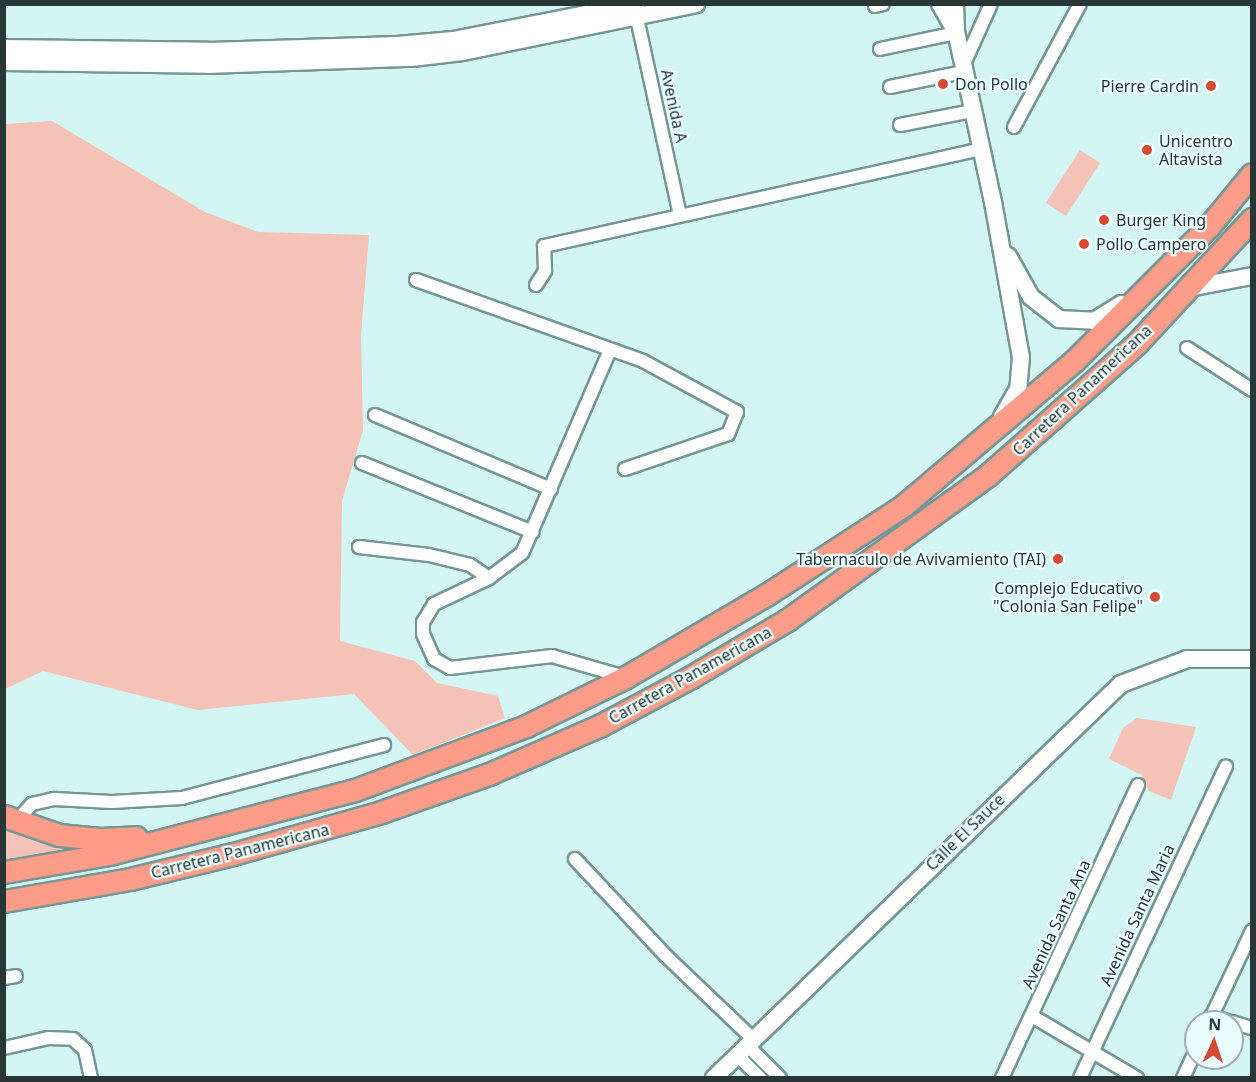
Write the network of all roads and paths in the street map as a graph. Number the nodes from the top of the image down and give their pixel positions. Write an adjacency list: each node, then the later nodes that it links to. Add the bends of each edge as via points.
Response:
1 (696, 4): 6 (main road)
2 (940, 4): 8 (main road)
3 (955, 4): 8 (main road)
4 (991, 4): 7 (street)
5 (1080, 4): 16 (street)
6 (635, 8): 9 (main road, via 453,40 386,46 209,51); 11 (main road, via 463,52 412,58 240,64); 19 (street, Avenida A)
7 (982, 20): 8 (street); 12 (street)
8 (956, 36): 10 (street); 12 (main road)
9 (4, 48)
10 (880, 49)
11 (4, 62)
12 (963, 70): 13 (street); 14 (main road)
13 (890, 87)
14 (972, 111): 15 (street); 17 (main road)
15 (900, 125)
16 (1014, 127)
17 (981, 149): 19 (street); 22 (main road)
18 (1247, 180): 21 (highway, Carretera Panamericana)
19 (680, 215): 25 (street, via 544,246 545,271)
20 (1251, 219): 26 (highway, Carretera Panamericana)
21 (1209, 226): 22 (main road, via 1108,315 1080,323 1059,319 1040,308 1020,282); 31 (highway, Carretera Panamericana, via 1074,361)
22 (1001, 242): 31 (main road, via 1021,375 1003,416)
23 (1251, 276): 26 (main road)
24 (416, 280): 28 (street)
25 (536, 285)
26 (1189, 288): 39 (highway, Carretera Panamericana, via 1137,343 988,475)
27 (1187, 348): 29 (street)
28 (610, 350): 33 (street, via 673,375 738,415 728,434); 34 (street)
29 (1251, 390)
30 (375, 415): 34 (street)
31 (962, 459): 38 (highway, Carretera Panamericana, via 903,506)
32 (362, 463): 35 (street)
33 (625, 470)
34 (551, 489): 35 (street)
35 (533, 532): 37 (street, via 522,553)
36 (359, 547): 37 (street, via 429,555 470,565)
37 (489, 578): 43 (street, via 455,592 427,612 423,622 426,644 440,665 464,668 536,655 552,656)
38 (791, 579): 39 (highway, via 796,598); 40 (highway, Carretera Panamericana)
39 (812, 603): 41 (highway, Carretera Panamericana)
40 (745, 608): 41 (highway, via 760,615); 43 (highway, Carretera Panamericana)
41 (764, 634): 49 (highway, Carretera Panamericana, via 600,725 489,774 314,834)
42 (1251, 659): 56 (main road, Calle El Sauce, via 1187,658 1121,684)
43 (626, 677): 48 (highway, Carretera Panamericana, via 526,726 466,750 356,790)
44 (384, 745): 47 (street, via 182,798 112,802 54,799 32,804)
45 (1226, 767): 58 (street, Avenida Santa Maria)
46 (1138, 785): 55 (street, Avenida Santa Ana)
47 (11, 818): 48 (highway, via 59,835 100,839)
48 (231, 825): 49 (highway); 51 (highway, Carretera Panamericana, via 109,854)
49 (250, 850): 52 (highway, Carretera Panamericana, via 130,879)
50 (575, 859): 56 (street)
51 (4, 872)
52 (4, 901)
53 (1251, 931): 54 (street)
54 (1214, 1010)
55 (1032, 1016): 58 (street); 63 (street, Avenida Santa Ana)
56 (745, 1046): 60 (main road, Calle El Sauce); 61 (street); 62 (street)
57 (4, 1048): 59 (street, via 48,1038 73,1039 85,1050)
58 (1092, 1051): 64 (street, Avenida Santa Maria); 65 (street)
59 (91, 1077)
60 (714, 1077)
61 (760, 1077)
62 (780, 1077)
63 (1002, 1077)
64 (1080, 1077)
65 (1137, 1077)

